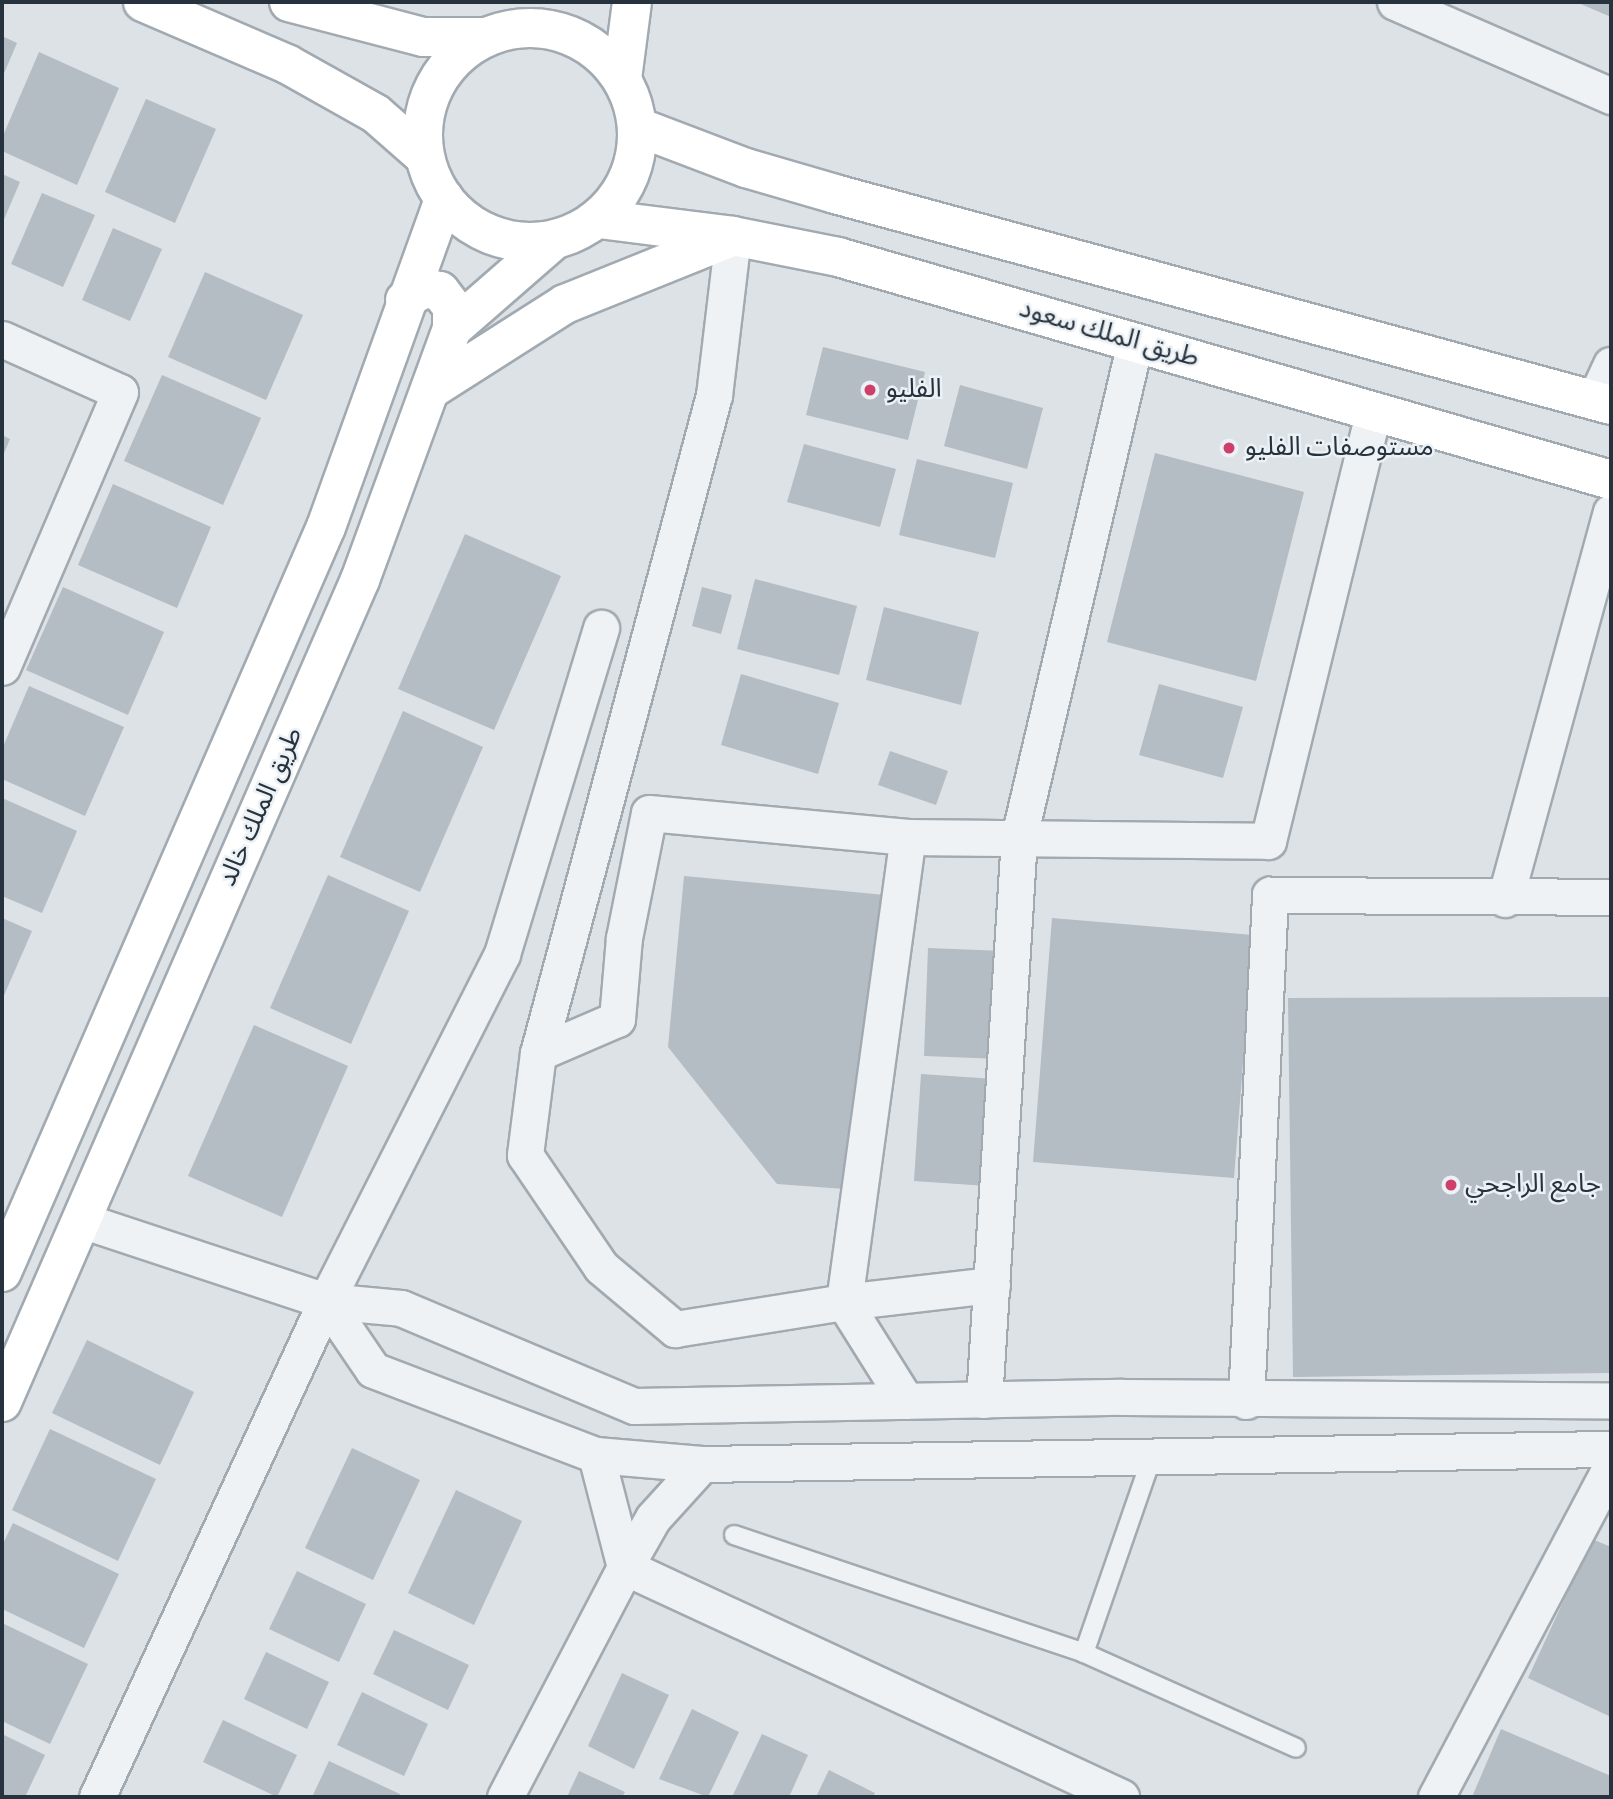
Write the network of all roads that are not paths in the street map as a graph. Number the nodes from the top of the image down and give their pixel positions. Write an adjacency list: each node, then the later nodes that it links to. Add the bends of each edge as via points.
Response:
1 (143, 2): 9 (main road, via 287,64 376,114)
2 (289, 2): 5 (main road, via 423,37)
3 (632, 2): 6 (main road)
4 (1407, 4): 7 (street)
5 (508, 23): 6 (main road, via 573,37 600,54); 9 (main road, via 456,57 435,86 424,120)
6 (622, 79): 8 (main road)
7 (1611, 96)
8 (638, 127): 11 (main road, via 635,162 622,193); 20 (main road, via 746,168 835,194)
9 (424, 156): 10 (main road)
10 (444, 199): 13 (main road, via 474,227 512,242); 14 (main road, طريق الملك خالد)
11 (599, 219): 12 (main road, طريق الملك سعود); 13 (main road)
12 (733, 236): 17 (main road, طريق الملك سعود, via 838,257); 19 (main road, via 565,304); 30 (street, via 714,395)
13 (553, 241): 15 (main road, طريق الملك خالد)
14 (405, 300): 15 (main road, via 425,288 440,291 452,307); 32 (main road, طريق الملك خالد, via 326,527)
15 (452, 329): 19 (main road, طريق الملك خالد)
16 (2, 339): 25 (street, via 120,392)
17 (1135, 342): 21 (main road, طريق الملك سعود); 27 (street)
18 (1611, 365): 20 (street)
19 (430, 390): 31 (main road, طريق الملك خالد, via 360,580)
20 (1603, 403)
21 (1374, 411): 22 (main road, طريق الملك سعود); 27 (street, via 1268,841)
22 (1611, 480)
23 (1609, 529): 29 (street)
24 (601, 628): 34 (street, via 502,954)
25 (2, 667)
26 (908, 837): 27 (street); 30 (street, via 649,813 624,938 617,1019); 35 (street)
27 (1019, 837): 33 (street)
28 (1611, 897): 29 (street)
29 (1505, 899): 39 (street, via 1270,895)
30 (538, 1053): 35 (street, via 525,1155 601,1267 675,1329)
31 (81, 1220): 34 (street); 40 (main road, طريق الملك خالد)
32 (2, 1272)
33 (992, 1285): 35 (street); 36 (street)
34 (326, 1301): 38 (street, via 401,1308 634,1406); 42 (street, via 373,1370); 50 (street)
35 (844, 1302): 38 (street)
36 (984, 1400): 38 (street); 39 (street)
37 (1611, 1400): 39 (street)
38 (906, 1401)
39 (1246, 1401)
40 (2, 1402)
41 (1611, 1449): 43 (street)
42 (596, 1455): 44 (street); 47 (street)
43 (1150, 1459): 44 (street); 48 (lane)
44 (702, 1464): 47 (street, via 653,1518)
45 (1611, 1466): 53 (street)
46 (734, 1535): 48 (lane)
47 (625, 1567): 51 (street); 52 (street)
48 (1084, 1653): 49 (lane)
49 (1296, 1748)
50 (97, 1797)
51 (505, 1797)
52 (1121, 1797)
53 (1436, 1797)

